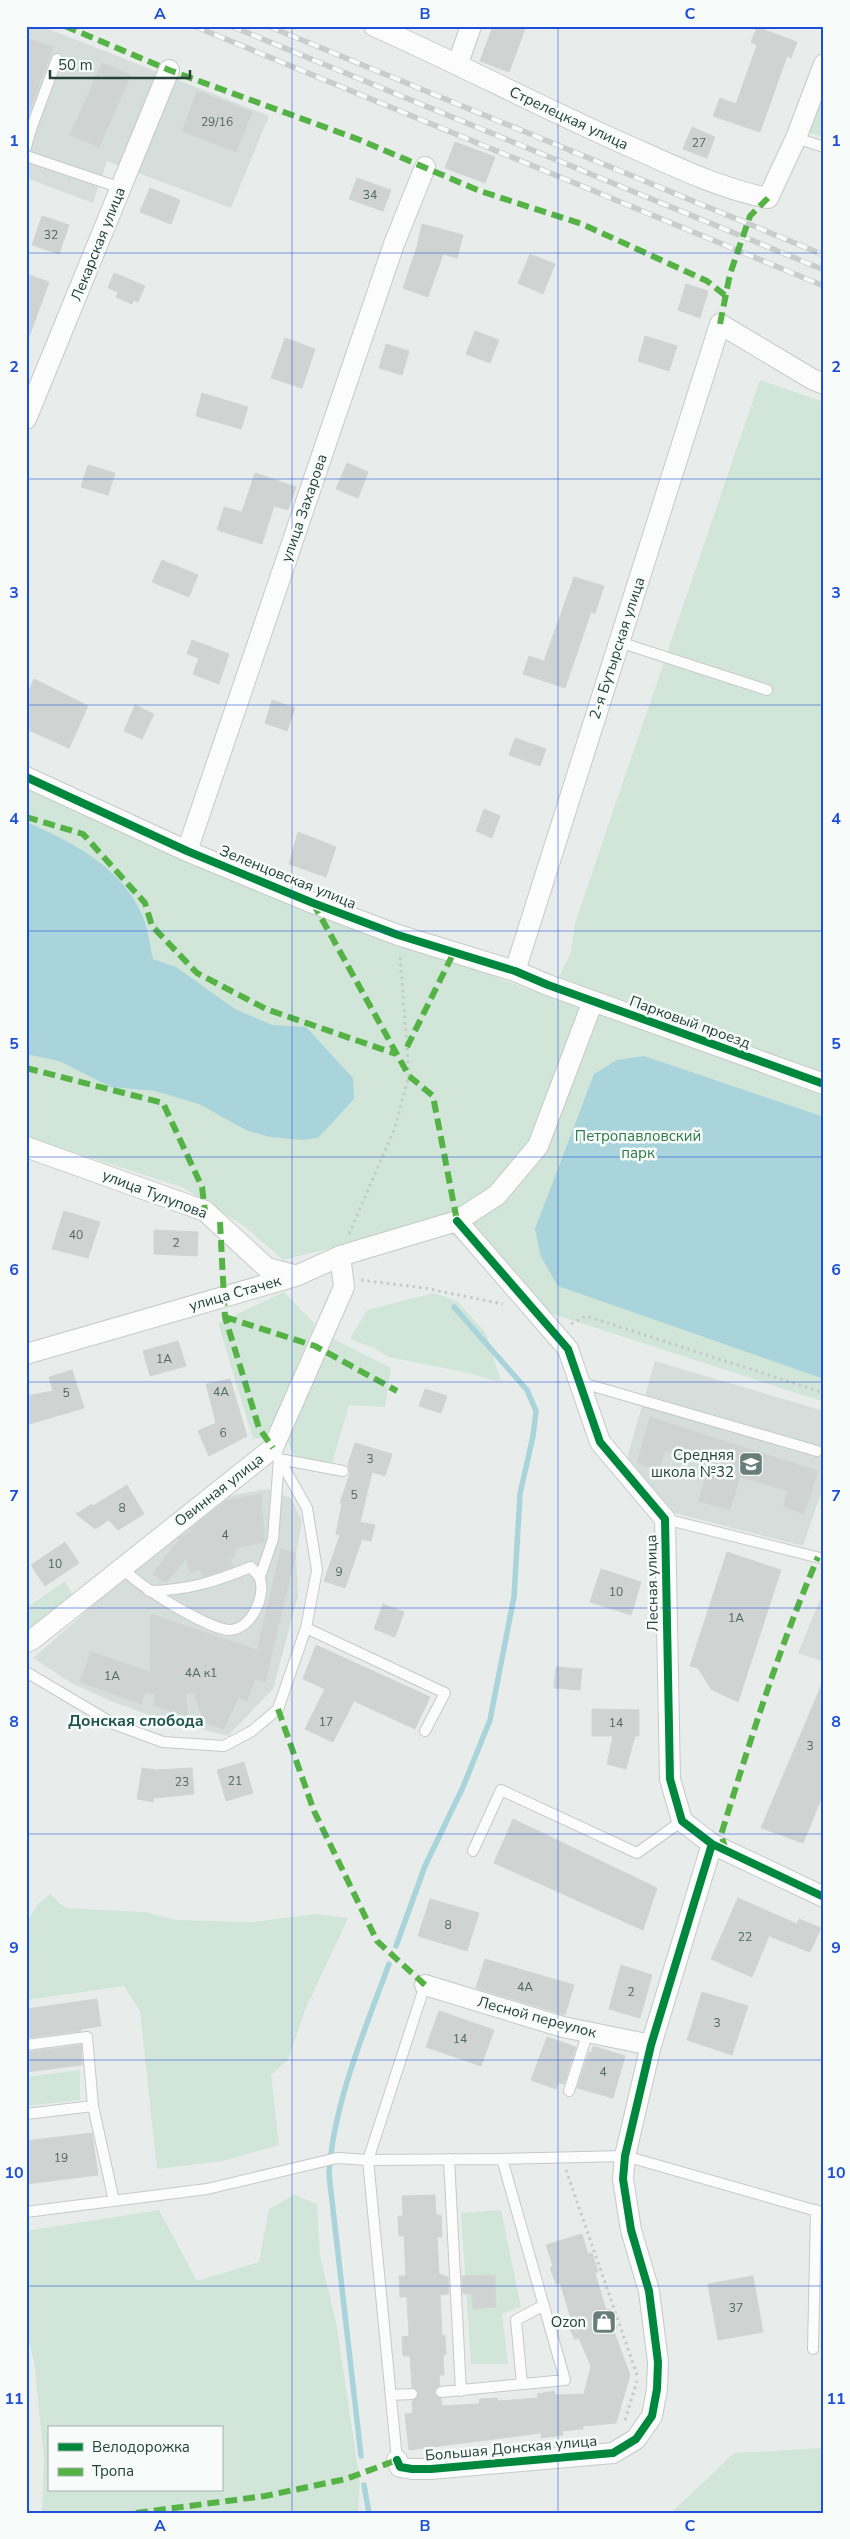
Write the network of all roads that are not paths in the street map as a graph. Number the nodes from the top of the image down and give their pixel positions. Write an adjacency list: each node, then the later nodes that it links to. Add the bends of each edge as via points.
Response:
1 (374, 26): 4 (street, Стрелецкая улица)
2 (471, 26): 4 (street)
3 (57, 59): 7 (lane)
4 (458, 63): 8 (street, Стрелецкая улица, via 569,120 692,174 727,188 768,198)
5 (824, 64): 8 (street)
6 (169, 70): 13 (street, Лекарская улица)
7 (28, 127): 9 (lane)
8 (796, 138): 10 (lane)
9 (26, 148)
10 (824, 148)
11 (26, 156): 13 (lane)
12 (425, 167): 19 (street, улица Захарова, via 394,244)
13 (121, 188): 15 (street, Лекарская улица)
14 (824, 384): 16 (street, 2-я Бутырская улица, via 720,324)
15 (26, 419)
16 (619, 642): 17 (lane); 20 (street, 2-я Бутырская улица)
17 (767, 690)
18 (26, 777): 19 (street, Зеленцовская улица)
19 (187, 851): 20 (street, Зеленцовская улица, via 398,935)
20 (515, 971): 21 (street, Зеленцовская улица)
21 (548, 985): 22 (street, Парковый проезд)
22 (593, 1001): 23 (street, Парковый проезд); 25 (street, улица Стачек, via 538,1146 497,1195)
23 (824, 1084)
24 (26, 1147): 27 (street, улица Тулупова, via 205,1211 267,1268)
25 (450, 1224): 26 (street, улица Стачек); 29 (street, Лесная улица, via 568,1349)
26 (340, 1256): 27 (street, улица Стачек); 31 (street, Овинная улица, via 344,1288)
27 (296, 1276): 28 (street, улица Стачек)
28 (26, 1354)
29 (579, 1382): 30 (lane); 33 (street, Лесная улица, via 600,1442)
30 (816, 1451)
31 (276, 1454): 32 (lane); 35 (street, Овинная улица); 36 (lane, via 273,1538); 38 (lane, via 307,1508 317,1570)
32 (343, 1471)
33 (664, 1519): 34 (lane, Лесная улица); 42 (street, Лесная улица, via 670,1779)
34 (824, 1559)
35 (122, 1567): 37 (lane); 39 (street, Овинная улица)
36 (260, 1577): 37 (lane, via 251,1567 217,1581 182,1590); 37 (lane, via 262,1591 258,1604 245,1623 230,1630 206,1622)
37 (149, 1591)
38 (306, 1628): 40 (lane, via 278,1709 252,1731 224,1746 163,1742 114,1724); 41 (lane, via 445,1693)
39 (26, 1642)
40 (26, 1672)
41 (425, 1731)
42 (682, 1821): 43 (street); 44 (lane, via 636,1853 501,1790)
43 (712, 1844): 45 (street); 49 (street)
44 (473, 1851)
45 (824, 1896)
46 (425, 1985): 47 (street, Лесной переулок); 56 (lane)
47 (588, 2032): 49 (street, Лесной переулок); 50 (lane)
48 (26, 2045): 51 (lane, via 87,2037)
49 (650, 2045): 53 (street)
50 (569, 2091)
51 (92, 2106): 52 (lane); 57 (lane)
52 (26, 2114)
53 (625, 2156): 55 (lane); 59 (lane); 67 (street, Большая Донская улица, via 623,2179 631,2230 649,2291 658,2362 652,2416 636,2439 613,2453 431,2469 400,2467)
54 (449, 2159): 55 (lane); 56 (lane); 63 (lane)
55 (502, 2159): 60 (lane)
56 (368, 2160): 57 (lane, via 337,2158 207,2188); 66 (lane)
57 (114, 2201): 58 (lane)
58 (26, 2212)
59 (820, 2212): 61 (lane)
60 (544, 2305): 62 (lane, via 516,2320); 62 (lane, via 565,2380)
61 (813, 2349)
62 (522, 2384): 63 (lane)
63 (462, 2391): 64 (lane)
64 (441, 2392)
65 (412, 2394): 66 (lane)
66 (391, 2395): 67 (lane)
67 (397, 2460)

